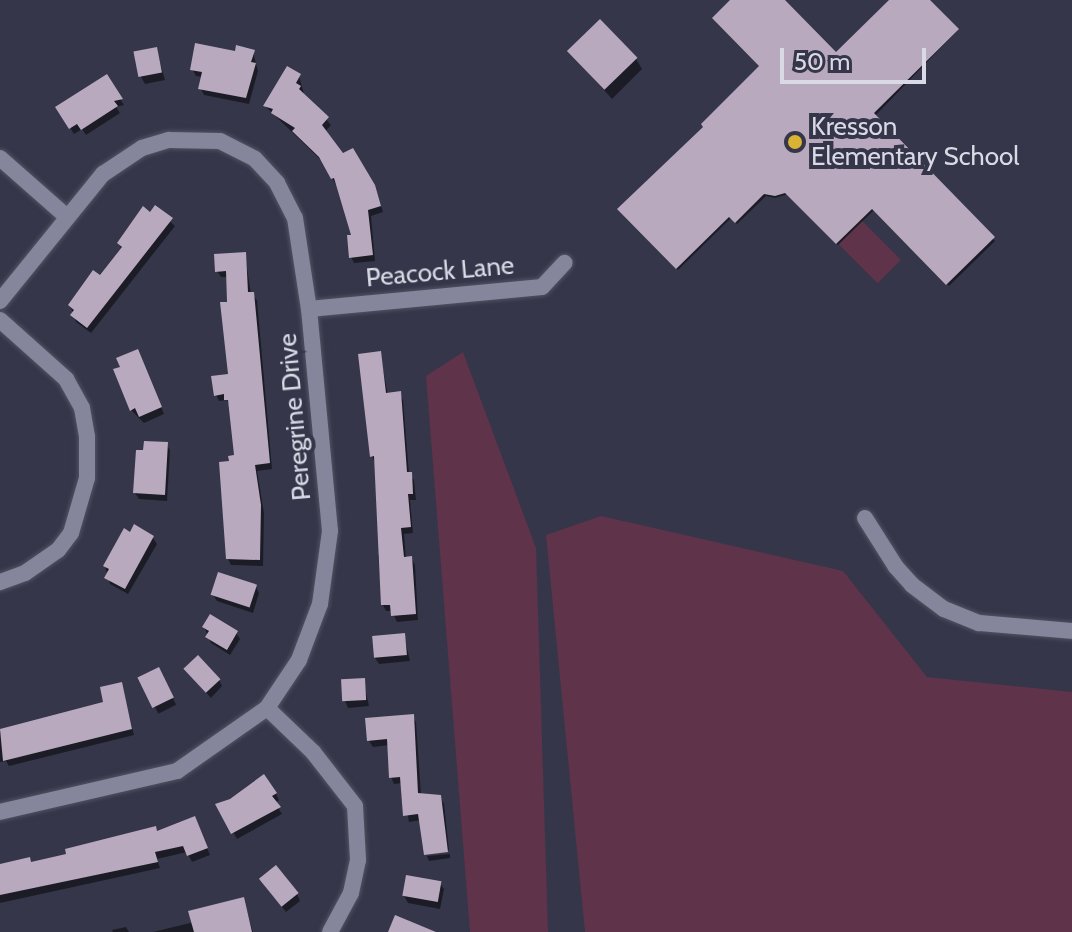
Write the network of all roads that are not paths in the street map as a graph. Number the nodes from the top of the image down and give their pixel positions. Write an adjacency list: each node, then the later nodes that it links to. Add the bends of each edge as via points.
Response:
1 (0, 158): 2 (street)
2 (67, 217): 4 (street, Peregrine Drive); 5 (street, Peregrine Drive, via 103,174 142,148 169,140 220,141 255,159 277,183 295,218)
3 (564, 263): 5 (street, Peacock Lane, via 542,287)
4 (0, 301)
5 (309, 309): 10 (street, Peregrine Drive, via 330,531 320,604 299,660)
6 (0, 320): 8 (street, via 66,379 82,408 87,437 87,478 71,533 58,550 25,573)
7 (865, 518): 9 (street, via 896,567 944,609 979,623)
8 (0, 582)
9 (1072, 631)
10 (267, 708): 11 (street, Peregrine Drive, via 177,771); 12 (street, via 313,752 355,806 358,860 351,893)
11 (0, 812)
12 (330, 932)

